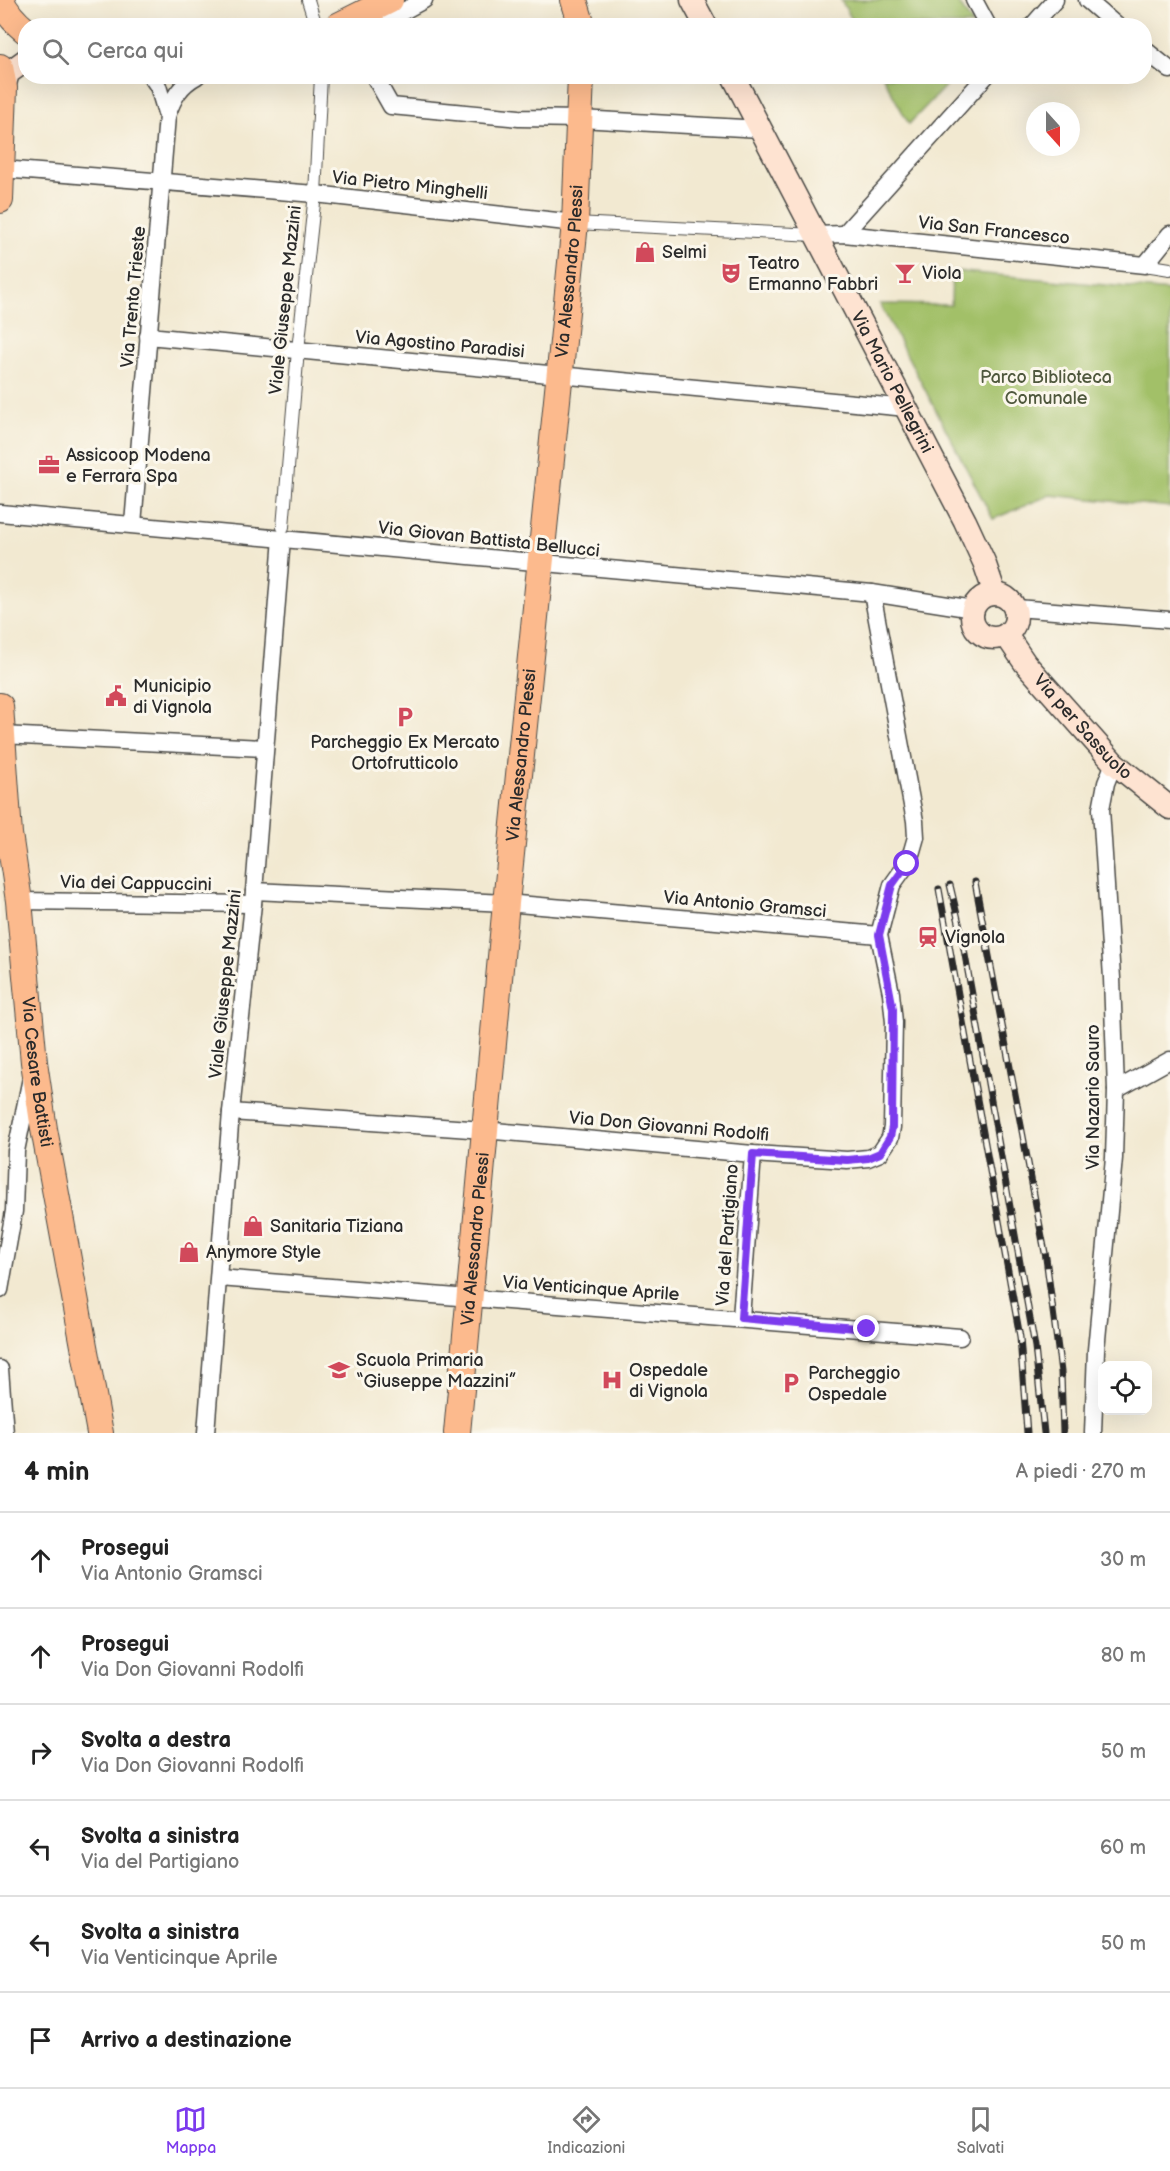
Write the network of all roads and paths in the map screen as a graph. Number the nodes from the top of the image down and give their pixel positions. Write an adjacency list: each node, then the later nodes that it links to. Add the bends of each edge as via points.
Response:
1 (1, 0): 18 (main road)
2 (308, 0): 10 (street)
3 (390, 0): 11 (main road)
4 (424, 0): 12 (street)
5 (574, 0): 13 (main road)
6 (974, 0): 15 (street)
7 (1055, 0): 16 (street)
8 (1087, 0): 17 (street)
9 (697, 1): 14 (main road)
10 (314, 18)
11 (354, 18)
12 (391, 18)
13 (580, 18)
14 (703, 18)
15 (984, 18)
16 (1039, 18)
17 (1108, 18)
18 (18, 24)
19 (1152, 55): 21 (street)
20 (18, 66): 22 (main road)
21 (1170, 70)
22 (2, 77): 33 (main road)
23 (157, 84): 30 (street, Via Trento Trieste)
24 (184, 84): 30 (street, via 173,98)
25 (321, 84): 35 (street, Viale Giuseppe Mazzini)
26 (379, 84): 31 (street, via 392,106 519,118)
27 (581, 84): 31 (main road, Via Alessandro Plessi)
28 (737, 84): 32 (main road, Via Mario Pellegrini)
29 (979, 84): 38 (street)
30 (167, 116): 34 (street, Via Trento Trieste)
31 (580, 119): 32 (street); 37 (main road, Via Alessandro Plessi)
32 (761, 129): 40 (main road, Via Mario Pellegrini)
33 (2, 169): 34 (street, Via Pietro Minghelli); 36 (main road)
34 (163, 182): 35 (street, Via Pietro Minghelli); 43 (street, Via Trento Trieste)
35 (315, 194): 37 (street, Via Pietro Minghelli); 44 (street, Viale Giuseppe Mazzini)
36 (0, 200)
37 (575, 223): 40 (street, Via Pietro Minghelli); 45 (main road, Via Alessandro Plessi)
38 (844, 234): 40 (street, Via San Francesco); 41 (street, Via San Francesco)
39 (1170, 234): 41 (street)
40 (815, 235): 46 (main road, Via Mario Pellegrini)
41 (1145, 266): 42 (street, Via San Francesco)
42 (1170, 269)
43 (148, 336): 44 (street, Via Agostino Paradisi); 48 (street, Via Trento Trieste)
44 (298, 350): 45 (street, Via Agostino Paradisi); 49 (street, Viale Giuseppe Mazzini)
45 (560, 375): 46 (street, Via Agostino Paradisi); 50 (main road, Via Alessandro Plessi)
46 (907, 408): 52 (main road, Via Mario Pellegrini, via 965,521)
47 (0, 513): 48 (street, Via Giovan Battista Bellucci)
48 (133, 524): 49 (street, Via Giovan Battista Bellucci)
49 (283, 533): 50 (street, Via Giovan Battista Bellucci); 59 (street, Viale Giuseppe Mazzini)
50 (540, 564): 51 (street, Via Giovan Battista Bellucci); 64 (main road, Via Alessandro Plessi)
51 (872, 593): 54 (street, Via Giovan Battista Bellucci); 65 (street, via 916,837 907,864 892,885)
52 (995, 594): 53 (main road, via 1007,598); 54 (main road, via 981,598)
53 (1016, 608): 55 (street); 56 (main road, via 1016,623)
54 (973, 609): 56 (main road, via 973,622 981,633 993,638)
55 (1170, 620)
56 (1006, 635): 60 (main road, Via per Sassuolo, via 1025,663)
57 (0, 706): 58 (main road, Via Cesare Battisti)
58 (2, 735): 59 (street); 63 (main road, Via Cesare Battisti, via 9,834)
59 (265, 748): 62 (street, Viale Giuseppe Mazzini)
60 (1114, 763): 61 (main road, Via per Sassuolo); 68 (street, Via Nazario Sauro, via 1101,809)
61 (1170, 808)
62 (254, 898): 63 (street, Via dei Cappuccini); 64 (street, Via Antonio Gramsci); 69 (street, Viale Giuseppe Mazzini)
63 (19, 901): 67 (main road, Via Cesare Battisti)
64 (506, 903): 65 (street, Via Antonio Gramsci); 70 (main road, Via Alessandro Plessi)
65 (879, 935): 71 (street, Via Don Giovanni Rodolfi, via 894,1022 892,1127 885,1145 880,1153 858,1160)
66 (1170, 1060): 68 (street)
67 (34, 1062): 73 (street, via 16,1151 14,1211); 79 (main road, Via Cesare Battisti)
68 (1116, 1090): 82 (street, Via Nazario Sauro)
69 (231, 1112): 70 (street, Via Don Giovanni Rodolfi); 72 (street, Viale Giuseppe Mazzini)
70 (484, 1130): 71 (street, Via Don Giovanni Rodolfi); 74 (main road, Via Alessandro Plessi)
71 (753, 1154): 75 (street, Via del Partigiano)
72 (219, 1278): 74 (street, Via Venticinque Aprile); 80 (street, Viale Giuseppe Mazzini)
73 (0, 1290)
74 (470, 1299): 75 (street, Via Venticinque Aprile); 81 (main road, Via Alessandro Plessi)
75 (741, 1318): 76 (street, Via Venticinque Aprile)
76 (960, 1337)
77 (0, 1369): 78 (street)
78 (3, 1425)
79 (100, 1433)
80 (206, 1433)
81 (458, 1433)
82 (1093, 1433)

